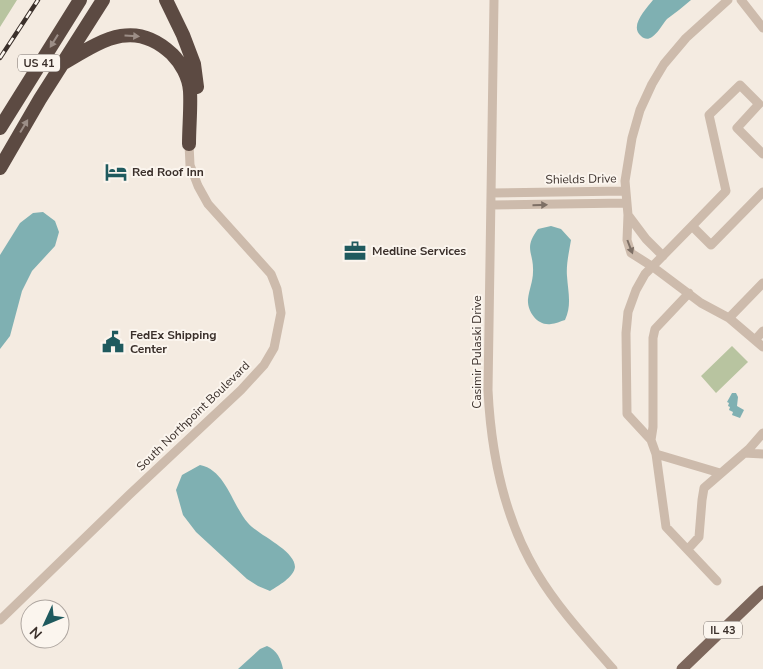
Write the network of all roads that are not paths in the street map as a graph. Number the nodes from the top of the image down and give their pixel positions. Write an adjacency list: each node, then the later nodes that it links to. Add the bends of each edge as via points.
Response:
1 (80, 0): 9 (highway, US 41, one-way to 9)
2 (104, 0): 8 (highway, US 41)
3 (166, 0): 10 (highway, via 194,64 198,96)
4 (494, 0): 15 (street, Casimir Pulaski Drive)
5 (728, 0): 13 (street, Shields Drive, via 686,38 652,84 632,138)
6 (741, 0): 7 (street)
7 (763, 28)
8 (62, 64): 10 (highway, one-way to 10, via 119,35 153,39 177,58 186,74 190,89); 12 (highway, US 41, one-way to 8)
9 (0, 128)
10 (188, 144): 37 (street, South Northpoint Boulevard, via 190,165 208,204 271,274 281,313 274,348 264,365 241,390)
11 (763, 154): 19 (street, via 737,128 760,104 740,85 709,116 726,191)
12 (0, 168)
13 (625, 191): 15 (street, Shields Drive); 16 (street)
14 (763, 192): 19 (street, via 712,245)
15 (491, 193): 17 (street, Casimir Pulaski Drive)
16 (627, 204): 17 (street, Shields Drive, one-way to 16); 18 (street)
17 (491, 206): 38 (street, Casimir Pulaski Drive, via 489,424 505,500 537,572 560,607)
18 (628, 214): 20 (street); 21 (street, one-way to 21, via 627,240 631,253)
19 (692, 226): 20 (street)
20 (663, 256): 21 (street)
21 (653, 267): 23 (street); 29 (street, via 636,290 628,312 626,333 627,414)
22 (763, 283): 24 (street)
23 (689, 293): 24 (street); 29 (street, via 655,329)
24 (729, 318): 26 (street)
25 (763, 331): 26 (street)
26 (755, 340): 27 (street)
27 (763, 347)
28 (763, 433): 30 (street)
29 (651, 440): 31 (street)
30 (744, 453): 32 (street); 33 (street)
31 (656, 454): 33 (street); 34 (street, via 666,527)
32 (763, 454)
33 (720, 473): 34 (street, via 704,488 699,537)
34 (688, 549): 35 (street)
35 (717, 580)
36 (763, 591): 39 (main road, IL 43)
37 (0, 620)
38 (613, 669)
39 (682, 669)

